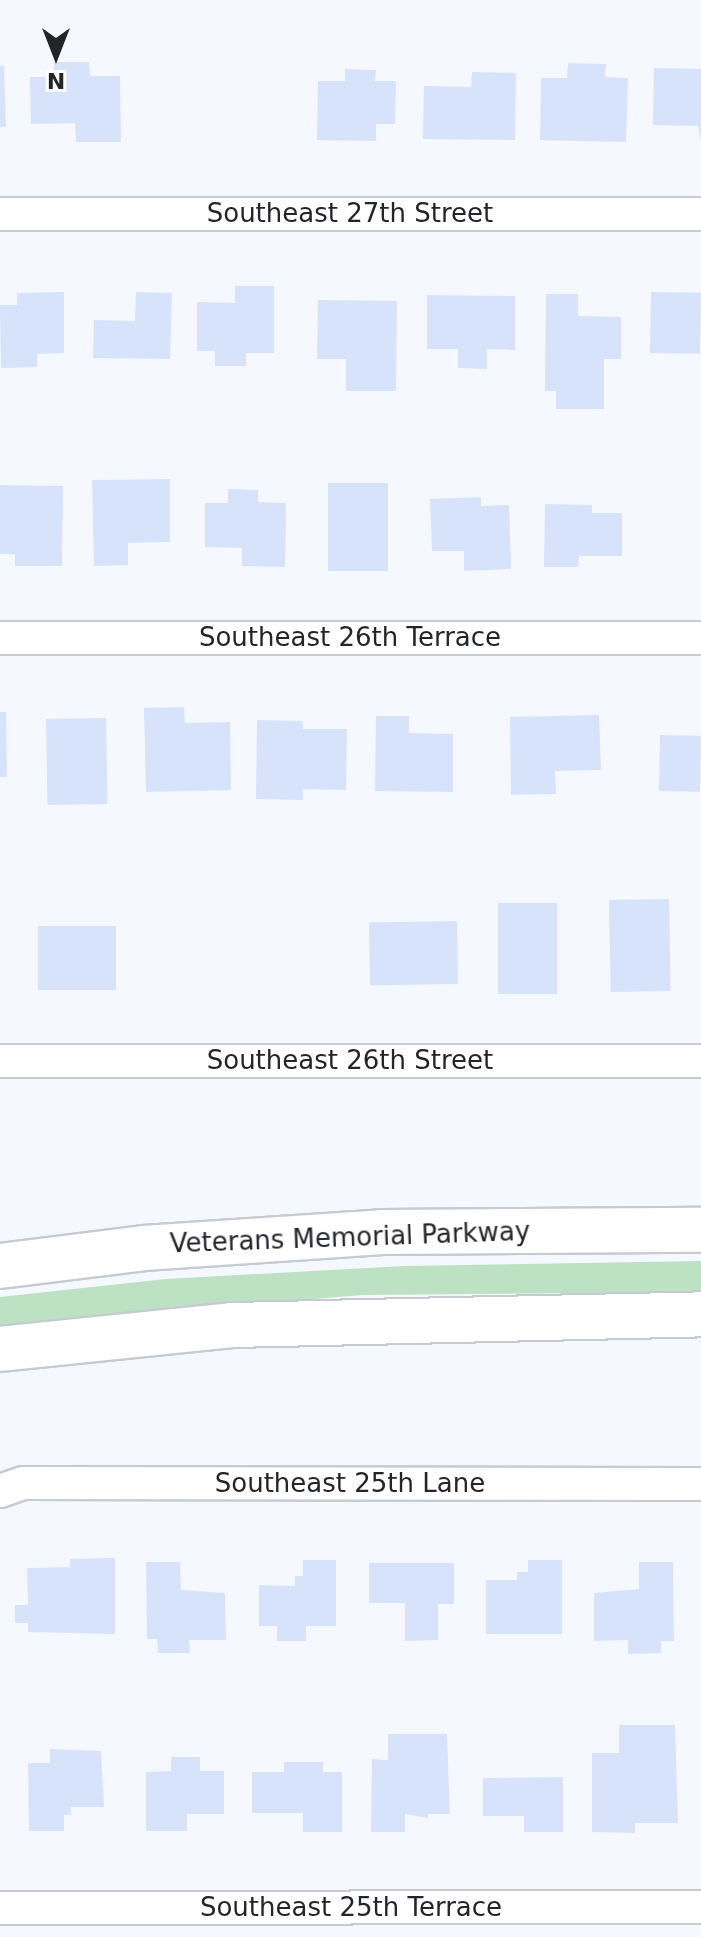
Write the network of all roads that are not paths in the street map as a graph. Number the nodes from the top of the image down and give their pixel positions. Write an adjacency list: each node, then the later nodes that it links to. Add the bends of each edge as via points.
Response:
1 (0, 214): 2 (street, Southeast 27th Street)
2 (701, 214)
3 (0, 638): 4 (street, Southeast 26th Terrace)
4 (701, 638)
5 (0, 1061): 6 (street, Southeast 26th Street)
6 (701, 1061)
7 (701, 1230): 8 (highway, Veterans Memorial Parkway, via 366,1233 144,1248)
8 (0, 1266)
9 (701, 1314): 10 (highway, via 232,1325)
10 (0, 1349)
11 (701, 1484): 12 (street, Southeast 25th Lane, via 23,1483)
12 (0, 1491)
13 (701, 1907): 14 (street, Southeast 25th Terrace)
14 (0, 1908)

